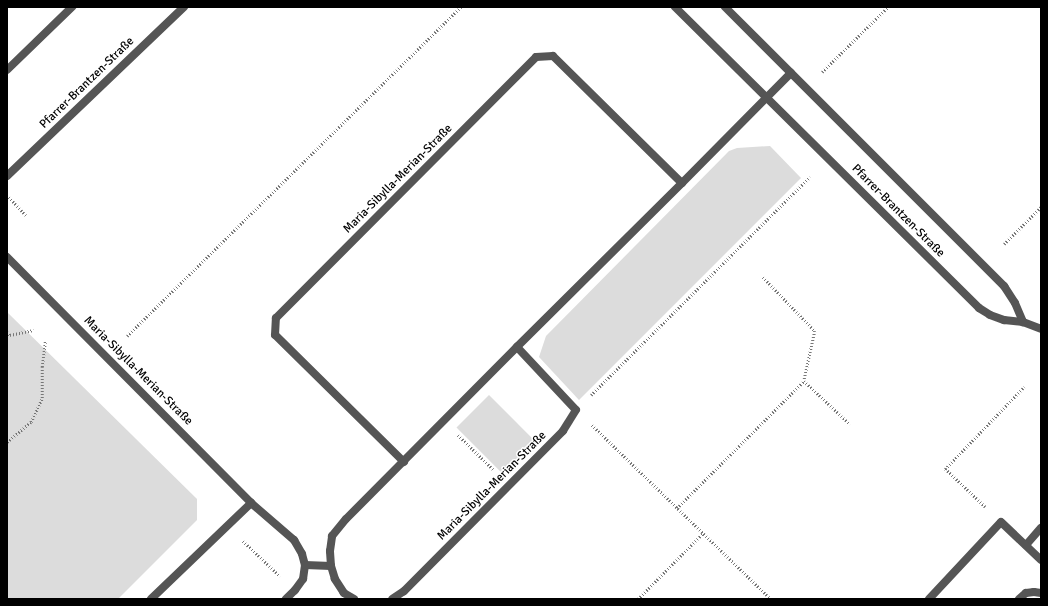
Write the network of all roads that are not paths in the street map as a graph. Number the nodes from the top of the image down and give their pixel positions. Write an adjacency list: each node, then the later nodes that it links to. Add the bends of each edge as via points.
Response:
1 (72, 7): 5 (street)
2 (184, 7): 8 (street, Pfarrer-Brantzen-Straße)
3 (675, 7): 7 (street, Pfarrer-Brantzen-Straße)
4 (725, 7): 6 (street, Pfarrer-Brantzen-Straße)
5 (7, 70)
6 (791, 73): 7 (street); 11 (street, Pfarrer-Brantzen-Straße, via 1004,286)
7 (766, 97): 9 (street); 11 (street, Pfarrer-Brantzen-Straße, via 979,308 1004,320)
8 (7, 176)
9 (682, 183): 13 (street); 14 (street, Maria-Sibylla-Merian-Straße, via 553,56 536,57 276,318 275,335)
10 (7, 257): 15 (street, Maria-Sibylla-Merian-Straße)
11 (1023, 322): 12 (street, Pfarrer-Brantzen-Straße)
12 (1041, 329)
13 (517, 347): 14 (street); 25 (street, Maria-Sibylla-Merian-Straße, via 576,410 563,431 404,591)
14 (404, 462): 20 (street, via 332,536)
15 (251, 502): 19 (street, Maria-Sibylla-Merian-Straße, via 294,540); 22 (street)
16 (1041, 528): 17 (street)
17 (1026, 545): 18 (street); 26 (street, via 1001,522)
18 (1041, 560)
19 (305, 565): 20 (street); 23 (street, via 303,579)
20 (330, 566): 24 (street, via 344,593)
21 (1041, 593): 27 (street, via 1026,593)
22 (150, 599)
23 (286, 599)
24 (354, 599)
25 (392, 599)
26 (929, 599)
27 (1019, 599)

